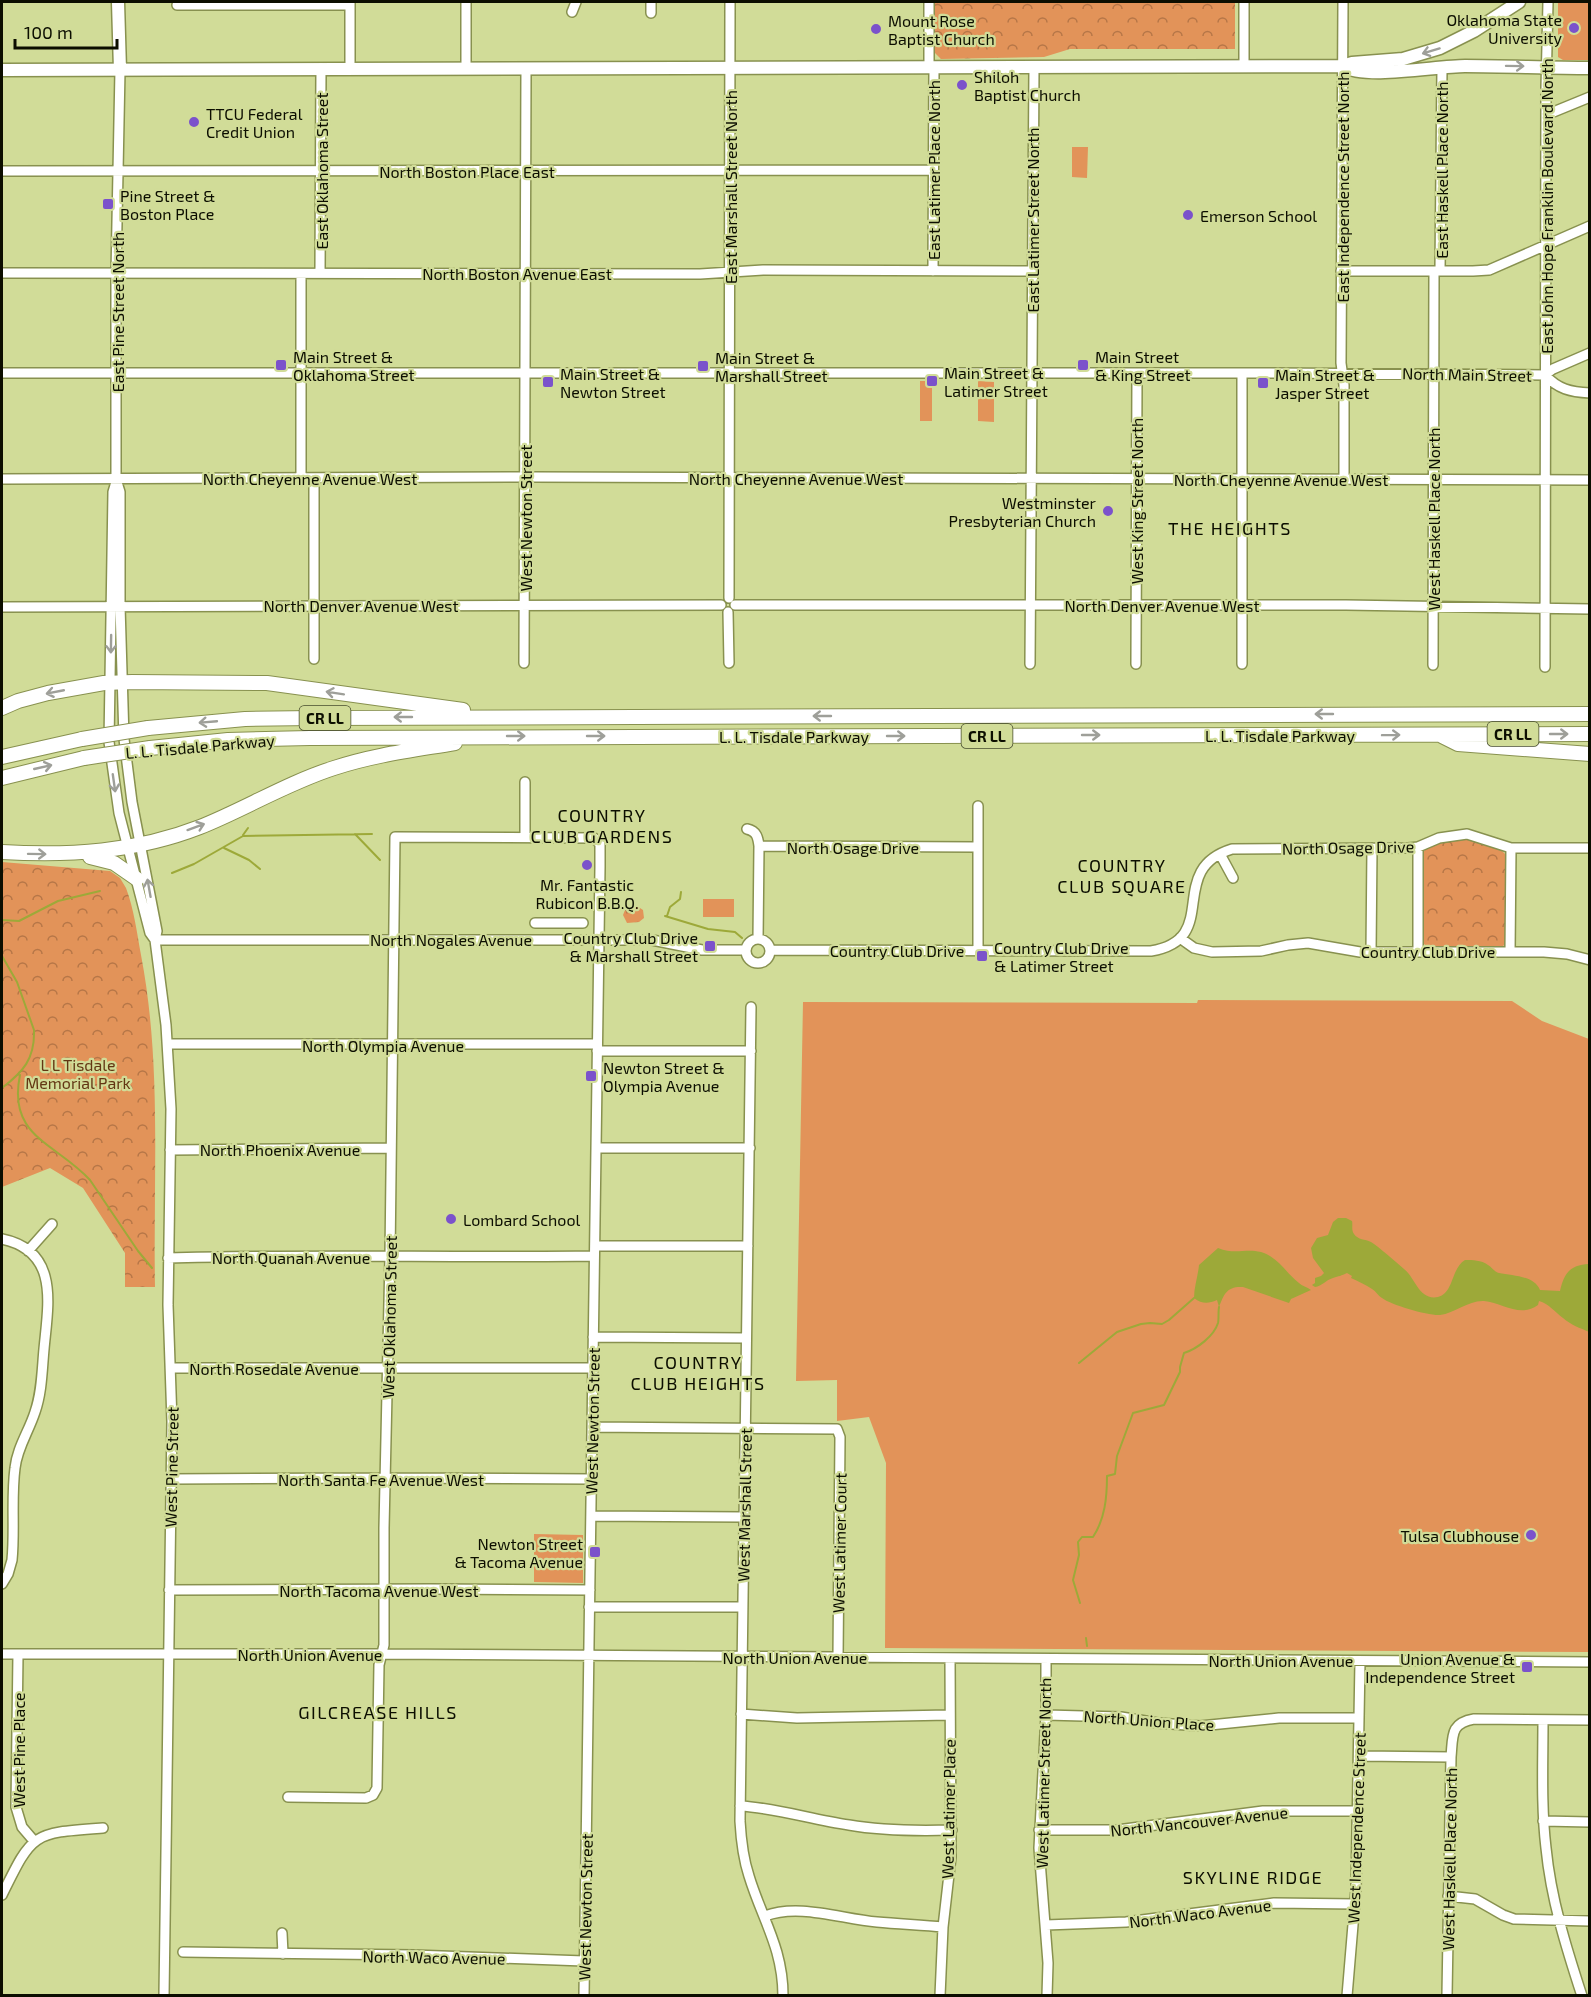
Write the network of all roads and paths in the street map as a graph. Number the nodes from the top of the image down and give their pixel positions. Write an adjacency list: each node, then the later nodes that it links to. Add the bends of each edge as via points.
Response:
1 (118, 2): 29 (main road, East Pine Street North)
2 (466, 2): 21 (street)
3 (576, 2): 14 (street)
4 (651, 2): 15 (street)
5 (730, 2): 23 (street, East Marshall Street North)
6 (929, 2): 24 (street, East Latimer Place North)
7 (1244, 2): 18 (street)
8 (1343, 2): 16 (street, East Independence Street North)
9 (1519, 2): 16 (main road, one-way to 16, via 1474,32 1440,48 1403,59)
10 (1548, 2): 26 (street, East John Hope Franklin Boulevard North)
11 (235, 3): 12 (street); 13 (street)
12 (350, 3): 20 (street)
13 (177, 5)
14 (572, 12)
15 (651, 13)
16 (1342, 66): 18 (main road); 25 (main road, via 1352,72); 42 (street, East Independence Street North)
17 (1034, 67): 18 (main road); 24 (main road); 41 (street, East Latimer Street North)
18 (1244, 67)
19 (321, 68): 20 (main road); 29 (main road); 36 (street, East Oklahoma Street)
20 (350, 68): 21 (main road)
21 (466, 68): 22 (main road)
22 (526, 68): 23 (main road); 37 (street, West Newton Street)
23 (730, 68): 24 (main road); 32 (street, East Marshall Street North)
24 (932, 68): 33 (street, East Latimer Place North)
25 (1442, 68): 26 (main road, one-way to 26); 44 (street, East Haskell Place North)
26 (1547, 68): 27 (main road); 31 (street, East John Hope Franklin Boulevard North)
27 (1590, 68)
28 (2, 70): 29 (main road)
29 (120, 70): 35 (street, East Pine Street North)
30 (1590, 97): 31 (street)
31 (1546, 115): 39 (street, East John Hope Franklin Boulevard North)
32 (730, 169): 33 (street, North Boston Place East); 37 (street, North Boston Place East); 43 (street, East Marshall Street North)
33 (933, 170): 40 (street, East Latimer Place North)
34 (2, 171): 35 (street, North Boston Place East)
35 (119, 171): 36 (street, North Boston Place East); 46 (street, East Pine Street North)
36 (321, 171): 37 (street, North Boston Place East); 48 (street, East Oklahoma Street)
37 (525, 171): 49 (street, West Newton Street)
38 (1590, 226): 39 (street)
39 (1546, 245): 44 (street, via 1489,270); 61 (street, East John Hope Franklin Boulevard North)
40 (933, 271): 41 (street, North Boston Avenue East); 43 (street, North Boston Avenue East)
41 (1032, 271): 56 (street, East Latimer Street North)
42 (1341, 271): 44 (street); 58 (street, East Independence Street North)
43 (730, 272): 49 (street, North Boston Avenue East); 55 (street, East Marshall Street North)
44 (1437, 272): 60 (street, East Haskell Place North)
45 (2, 273): 46 (street, North Boston Avenue East)
46 (116, 273): 47 (street, North Boston Avenue East); 52 (street, East Pine Street North)
47 (301, 273): 48 (street, North Boston Avenue East); 53 (street)
48 (320, 273): 49 (street, North Boston Avenue East)
49 (525, 273): 54 (street, West Newton Street)
50 (1590, 353): 61 (street, North Main Street)
51 (2, 373): 52 (street)
52 (116, 373): 53 (street); 72 (street, East Pine Street North)
53 (300, 373): 54 (street); 66 (street)
54 (525, 373): 55 (street); 65 (street, West Newton Street)
55 (729, 373): 56 (street); 68 (street)
56 (1032, 373): 59 (street); 69 (street)
57 (1242, 373): 58 (street, North Main Street); 59 (street, North Main Street); 73 (street)
58 (1343, 373): 60 (street, North Main Street); 74 (street)
59 (1137, 374): 70 (street, West King Street North)
60 (1434, 374): 61 (street, North Main Street); 75 (street, West Haskell Place North)
61 (1545, 375): 62 (street, via 1556,386); 64 (street, East John Hope Franklin Boulevard North)
62 (1577, 392): 63 (street); 64 (street)
63 (1590, 393)
64 (1546, 395): 76 (street, East John Hope Franklin Boulevard North)
65 (525, 477): 67 (street, North Cheyenne Avenue West); 68 (street, North Cheyenne Avenue West); 79 (street, West Newton Street)
66 (301, 478): 67 (street, North Cheyenne Avenue West); 72 (street, North Cheyenne Avenue West)
67 (314, 478): 84 (street)
68 (729, 478): 69 (street, North Cheyenne Avenue West); 80 (street)
69 (1031, 478): 70 (street, North Cheyenne Avenue West); 78 (street)
70 (1137, 478): 73 (street, North Cheyenne Avenue West); 81 (street, West King Street North)
71 (2, 479): 72 (street, North Cheyenne Avenue West)
72 (116, 479): 83 (street, East Pine Street North, via 120,492)
73 (1242, 479): 74 (street, North Cheyenne Avenue West); 82 (street)
74 (1344, 480): 75 (street, North Cheyenne Avenue West)
75 (1433, 480): 76 (street, North Cheyenne Avenue West); 86 (street, West Haskell Place North)
76 (1545, 480): 77 (street, North Cheyenne Avenue West); 87 (street, East John Hope Franklin Boulevard North)
77 (1590, 480)
78 (1030, 604): 80 (street, North Denver Avenue West); 81 (street, North Denver Avenue West); 92 (street)
79 (525, 605): 80 (street, North Denver Avenue West); 84 (street, North Denver Avenue West); 90 (street, West Newton Street)
80 (728, 605): 91 (street)
81 (1136, 605): 82 (street, North Denver Avenue West); 93 (street, West King Street North)
82 (1242, 605): 86 (street, North Denver Avenue West); 94 (street)
83 (115, 606): 84 (street, North Denver Avenue West); 85 (street, North Denver Avenue West); 97 (street, East Pine Street North)
84 (314, 606): 89 (street)
85 (2, 607)
86 (1433, 607): 87 (street, North Denver Avenue West); 95 (street, West Haskell Place North)
87 (1545, 608): 88 (street, North Denver Avenue West); 96 (street, East John Hope Franklin Boulevard North)
88 (1590, 609)
89 (314, 659)
90 (524, 663)
91 (729, 663)
92 (1030, 664)
93 (1136, 664)
94 (1242, 664)
95 (1433, 665)
96 (1545, 667)
97 (116, 682): 99 (highway, one-way to 99, via 41,694); 102 (highway, one-way to 97, via 253,682); 113 (street, East Pine Street North); 113 (street, East Pine Street North, one-way to 113, via 109,725 110,754 116,801)
98 (1590, 704): 100 (highway)
99 (2, 708)
100 (1478, 714): 101 (highway, L. L. Tisdale Parkway / CR LL); 102 (highway, L. L. Tisdale Parkway / CR LL, one-way to 102)
101 (1590, 714)
102 (504, 717): 107 (highway, L. L. Tisdale Parkway / CR LL, one-way to 107, bridge, via 264,719 148,728)
103 (1437, 734): 104 (highway, L. L. Tisdale Parkway / CR LL, one-way to 104); 105 (highway, L. L. Tisdale Parkway / CR LL, one-way to 103); 106 (highway, via 1458,744)
104 (1590, 734)
105 (494, 736): 108 (highway, L. L. Tisdale Parkway / CR LL, one-way to 105, bridge, via 84,758 206,742); 113 (highway, one-way to 105, via 198,828 284,787 343,765)
106 (1590, 754)
107 (2, 757)
108 (2, 778)
109 (525, 782): 112 (street)
110 (978, 806): 115 (street)
111 (747, 829): 114 (street, via 756,834)
112 (525, 837): 128 (street, West Oklahoma Street, via 395,837); 129 (street, West Newton Street, via 598,841)
113 (134, 846): 121 (highway); 124 (street, West Pine Street); 131 (street, West Pine Street, one-way to 113, via 157,931)
114 (759, 846): 115 (street, North Osage Drive); 130 (street)
115 (978, 847): 134 (street)
116 (1418, 847): 117 (street, North Osage Drive); 118 (street, North Osage Drive, via 1439,838 1467,834); 136 (street)
117 (1372, 848): 122 (street, North Osage Drive, via 1243,848); 135 (street)
118 (1512, 848): 119 (street, North Osage Drive); 137 (street)
119 (1590, 848)
120 (2, 852): 121 (highway, one-way to 121)
121 (73, 854): 124 (highway, via 108,860)
122 (1216, 856): 123 (street); 127 (street, via 1196,879 1192,918)
123 (1233, 878)
124 (137, 879): 131 (street, West Pine Street)
125 (535, 923): 126 (street)
126 (583, 923)
127 (1180, 938): 134 (street, Country Club Drive, via 1151,951); 135 (street, Country Club Drive, via 1206,951 1252,952 1319,943)
128 (393, 939): 129 (street, North Nogales Avenue); 131 (street, North Nogales Avenue); 141 (street, West Oklahoma Street)
129 (598, 939): 132 (street, North Nogales Avenue, via 652,940 702,950); 142 (street, West Newton Street)
130 (758, 939): 132 (street, via 750,942); 133 (street, via 764,940)
131 (155, 940): 140 (street, West Pine Street)
132 (746, 950): 133 (street, via 751,961 759,963 767,959)
133 (770, 950): 134 (street, Country Club Drive)
134 (978, 951)
135 (1371, 952): 136 (street, Country Club Drive)
136 (1418, 952): 137 (street, Country Club Drive)
137 (1510, 952): 138 (street, Country Club Drive, via 1557,953)
138 (1590, 960)
139 (751, 1007): 143 (street, West Marshall Street)
140 (168, 1044): 141 (street, North Olympia Avenue); 147 (street, West Pine Street)
141 (393, 1045): 142 (street, North Olympia Avenue); 144 (street, West Oklahoma Street)
142 (597, 1048): 143 (street, North Olympia Avenue); 145 (street, West Newton Street)
143 (751, 1052): 146 (street, West Marshall Street)
144 (391, 1148): 147 (street, North Phoenix Avenue); 153 (street, West Oklahoma Street)
145 (596, 1148): 146 (street); 152 (street, West Newton Street)
146 (750, 1148): 150 (street, West Marshall Street)
147 (170, 1150): 154 (street, West Pine Street)
148 (52, 1224): 151 (street)
149 (2, 1239): 151 (street)
150 (748, 1246): 152 (street, North Quanah Avenue); 156 (street, West Marshall Street)
151 (28, 1251): 167 (street, via 42,1270 48,1300 38,1400 15,1468 12,1560)
152 (595, 1251): 153 (street, North Quanah Avenue); 155 (street, West Newton Street)
153 (390, 1257): 154 (street, North Quanah Avenue); 157 (street, West Oklahoma Street)
154 (168, 1258): 158 (street, West Pine Street)
155 (593, 1337): 156 (street); 159 (street, West Newton Street)
156 (746, 1338): 161 (street, West Marshall Street)
157 (388, 1367): 158 (street, North Rosedale Avenue); 159 (street, North Rosedale Avenue); 162 (street, West Oklahoma Street)
158 (171, 1368): 163 (street, West Pine Street)
159 (593, 1368): 160 (street, West Newton Street)
160 (592, 1427): 161 (street); 164 (street, West Newton Street)
161 (745, 1428): 166 (street, West Marshall Street); 179 (street, West Latimer Court, via 837,1429)
162 (386, 1478): 163 (street, North Santa Fe Avenue West); 164 (street, North Santa Fe Avenue West); 169 (street, West Oklahoma Street)
163 (171, 1479): 168 (street, West Pine Street)
164 (591, 1479): 165 (street, West Newton Street)
165 (591, 1516): 166 (street); 170 (street, West Newton Street)
166 (743, 1516): 172 (street, West Marshall Street)
167 (2, 1584)
168 (169, 1590): 169 (street, North Tacoma Avenue West); 176 (street, West Pine Street)
169 (384, 1590): 170 (street, North Tacoma Avenue West); 175 (street, West Oklahoma Street)
170 (590, 1590): 171 (street, West Newton Street)
171 (589, 1607): 172 (street); 177 (street, West Newton Street)
172 (742, 1607): 178 (street, West Marshall Street)
173 (2, 1654): 174 (street, North Union Avenue)
174 (18, 1654): 176 (street, North Union Avenue); 200 (street, West Pine Place, via 16,1807 22,1827)
175 (382, 1654): 176 (street, North Union Avenue); 177 (street, North Union Avenue); 192 (street, West Oklahoma Street, via 378,1788 374,1795)
176 (168, 1655): 213 (street, West Pine Street)
177 (589, 1656): 178 (street, North Union Avenue); 212 (street, West Newton Street)
178 (741, 1657): 179 (street, North Union Avenue); 184 (street, West Marshall Street)
179 (838, 1658): 180 (street, North Union Avenue)
180 (950, 1658): 181 (street, North Union Avenue); 185 (street, West Latimer Place)
181 (1046, 1659): 182 (street, North Union Avenue); 186 (street, West Latimer Street North)
182 (1360, 1661): 183 (street, North Union Avenue); 187 (street, West Independence Street)
183 (1590, 1662)
184 (741, 1713): 185 (street, via 797,1718); 193 (street, West Marshall Street)
185 (949, 1715): 198 (street, West Latimer Place)
186 (1046, 1715): 187 (street, North Union Place, via 1121,1717 1200,1726 1278,1718); 199 (street, West Latimer Street North)
187 (1359, 1718): 190 (street, West Independence Street)
188 (1543, 1720): 189 (street); 191 (street, West Haskell Place North, via 1474,1719 1459,1724 1453,1735); 195 (street)
189 (1590, 1720)
190 (1359, 1756): 191 (street); 194 (street, West Independence Street)
191 (1451, 1757): 202 (street, West Haskell Place North)
192 (288, 1797)
193 (740, 1806): 198 (street, via 874,1829); 204 (street, West Marshall Street, via 746,1868)
194 (1358, 1811): 199 (street, North Vancouver Avenue, via 1263,1811 1117,1830); 203 (street, West Independence Street)
195 (1543, 1821): 196 (street); 205 (street)
196 (1590, 1822)
197 (103, 1828): 200 (street, via 52,1833)
198 (952, 1830): 208 (street, West Latimer Place)
199 (1040, 1830): 207 (street, West Latimer Street North)
200 (34, 1841): 201 (street, via 22,1854)
201 (2, 1894)
202 (1448, 1896): 205 (street, via 1475,1899 1514,1919); 219 (street, West Haskell Place North)
203 (1355, 1904): 207 (street, North Waco Avenue, via 1274,1903 1126,1922); 218 (street, West Independence Street)
204 (765, 1916): 208 (street, via 796,1910); 215 (street, West Marshall Street, via 781,1961)
205 (1558, 1920): 206 (street); 220 (street)
206 (1590, 1921)
207 (1046, 1925): 217 (street, West Latimer Street North)
208 (943, 1927): 216 (street, West Latimer Place)
209 (282, 1933): 211 (street)
210 (183, 1952): 211 (street, North Waco Avenue)
211 (283, 1954): 212 (street, North Waco Avenue)
212 (584, 1961): 214 (street, West Newton Street)
213 (164, 1995)
214 (584, 1995)
215 (783, 1995)
216 (940, 1995)
217 (1047, 1995)
218 (1347, 1995)
219 (1447, 1995)
220 (1582, 1995)

